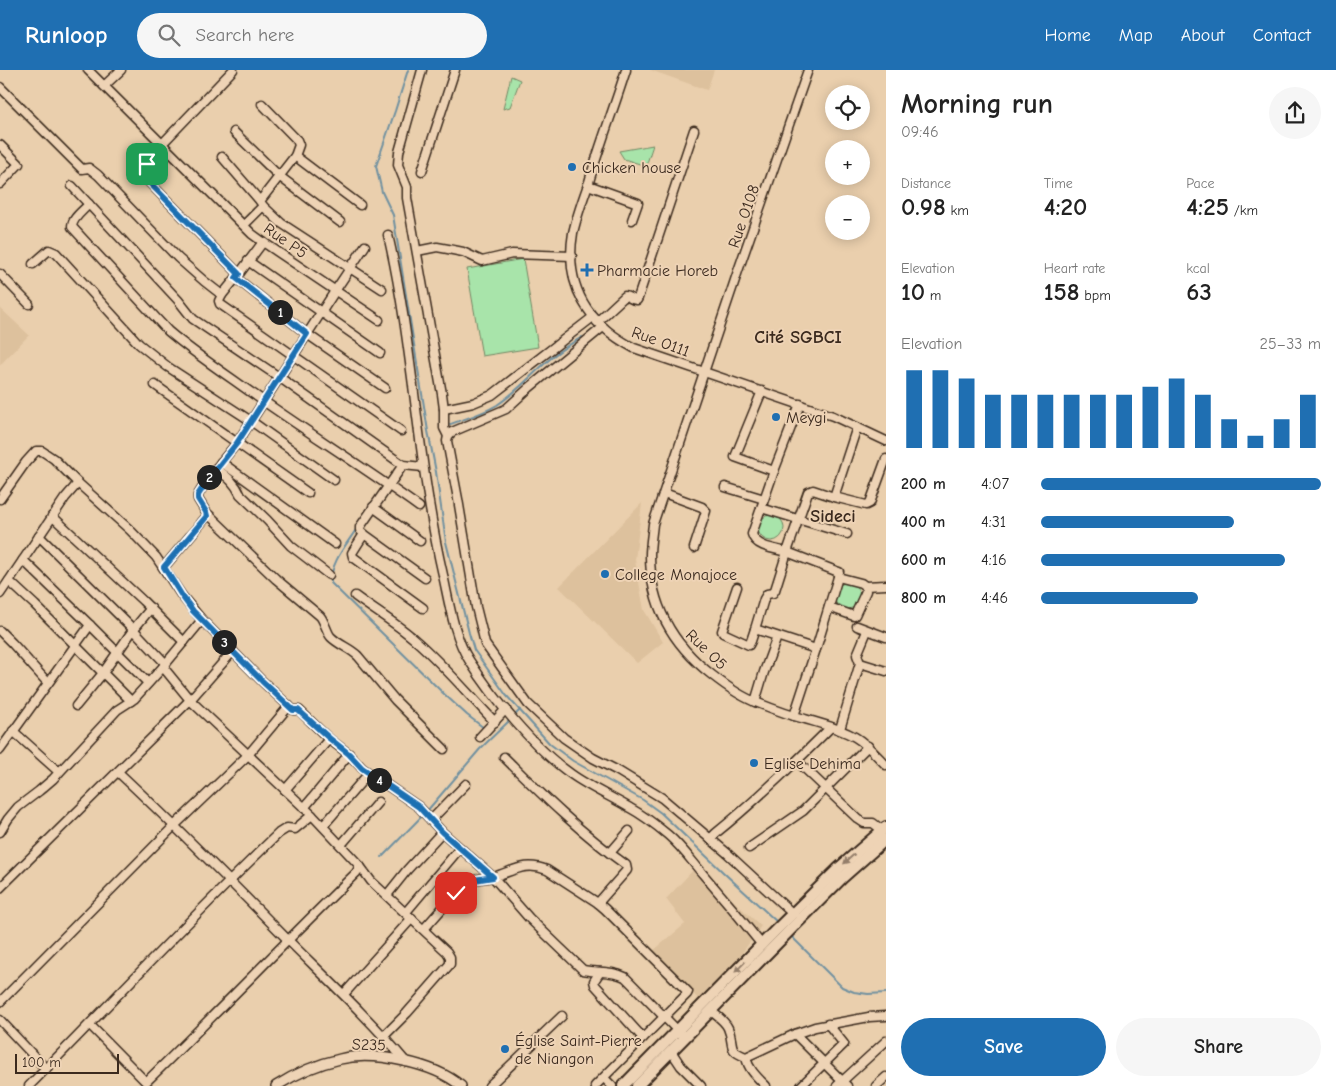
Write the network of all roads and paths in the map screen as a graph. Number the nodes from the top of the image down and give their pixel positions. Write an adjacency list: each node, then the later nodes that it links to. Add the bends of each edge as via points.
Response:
1 (88, 70): 8 (street, Rue P5)
2 (121, 70): 8 (street)
3 (233, 70): 14 (street)
4 (422, 70): 31 (street, via 398,166 407,187)
5 (455, 70): 17 (street)
6 (626, 70): 20 (street, Rue O111)
7 (808, 70): 48 (street, Rue O108)
8 (104, 86): 14 (street, Rue P5)
9 (0, 87): 40 (street, via 82,170 89,168 98,175 178,258)
10 (262, 104): 15 (street, via 297,140 299,145)
11 (694, 130): 44 (street, via 637,300 625,296)
12 (234, 132): 18 (street)
13 (0, 145): 19 (street, via 19,164)
14 (164, 146): 27 (street, Rue P5); 37 (street, via 147,164 147,180)
15 (295, 156): 18 (street); 24 (street)
16 (222, 157): 22 (street)
17 (422, 171)
18 (279, 176): 22 (street); 26 (street)
19 (0, 184)
20 (588, 185): 25 (street, via 638,203); 32 (street, Rue O111, via 573,235)
21 (72, 186): 23 (street)
22 (261, 203): 27 (street); 35 (street, via 281,223)
23 (89, 204): 49 (street, via 193,320); 53 (street, via 72,224 76,233 182,344)
24 (360, 205)
25 (632, 220)
26 (340, 222)
27 (244, 225): 29 (street, Rue P5)
28 (388, 235): 65 (street, via 399,284)
29 (263, 242): 33 (street); 39 (street, Rue P5)
30 (365, 246): 35 (street)
31 (417, 251): 32 (street, via 437,247 463,252 482,261 512,254); 55 (street)
32 (572, 256): 44 (street, Rue O111, via 572,274 577,288 588,311)
33 (248, 262): 37 (street); 42 (street)
34 (33, 264): 56 (street, via 48,250 56,253 139,344)
35 (351, 268): 38 (street); 39 (street)
36 (0, 274): 41 (street)
37 (238, 276): 40 (street); 45 (street)
38 (382, 288)
39 (335, 290): 42 (street); 43 (street, Rue P5)
40 (222, 295): 47 (street, via 221,306)
41 (29, 304)
42 (321, 312): 45 (street); 46 (street)
43 (379, 320)
44 (598, 322): 48 (street, Rue O111, via 634,348); 55 (street, via 492,395 474,403); 59 (street, via 506,409)
45 (307, 334): 47 (street); 51 (street)
46 (380, 353)
47 (293, 356): 49 (street); 58 (street)
48 (705, 371): 52 (street, Rue O111); 72 (street, Rue O5)
49 (279, 377): 53 (street); 64 (street)
50 (155, 385): 61 (street)
51 (385, 388)
52 (762, 392): 54 (street, Rue O111); 66 (street, via 735,457)
53 (263, 401): 56 (street); 69 (street)
54 (800, 404): 57 (street, Rue O111); 66 (street)
55 (444, 409): 59 (street, via 444,428)
56 (251, 421): 61 (street); 67 (street)
57 (858, 427): 60 (street, Rue O111); 73 (street)
58 (401, 431)
59 (448, 436): 160 (street, via 485,644 528,704 564,738 662,798)
60 (886, 441)
61 (237, 443): 63 (street); 71 (street)
62 (886, 459): 73 (street, via 870,503 866,506)
63 (218, 465): 79 (street, via 198,495); 86 (street); 91 (street, via 240,494 291,546)
64 (403, 465): 65 (street); 69 (street)
65 (423, 467): 128 (street, via 438,558 462,649)
66 (774, 471): 74 (street)
67 (334, 480)
68 (78, 483): 75 (street, via 54,459 36,451); 80 (street); 90 (street, via 130,530)
69 (388, 485): 76 (street); 77 (street)
70 (725, 487): 74 (street)
71 (308, 493)
72 (664, 493): 87 (street, via 706,510); 125 (street, Rue O5, via 653,524 650,555 660,611 676,640 691,657 724,685)
73 (834, 498): 81 (street, via 808,492)
74 (764, 499): 78 (street)
75 (0, 500)
76 (374, 507): 82 (street, via 360,527); 85 (street)
77 (419, 507)
78 (761, 508): 81 (street); 88 (street, via 753,539)
79 (206, 512): 90 (street, via 204,520); 137 (street, via 320,616 330,637 353,651 395,700)
80 (52, 516): 84 (street); 101 (street)
81 (798, 519): 83 (street); 88 (street)
82 (364, 534): 93 (street); 102 (street, via 352,553 353,557)
83 (847, 534)
84 (39, 536): 89 (street); 107 (street)
85 (420, 541)
86 (335, 544)
87 (694, 548)
88 (787, 552): 92 (street, via 839,572); 106 (street, via 775,590 767,594)
89 (23, 560): 94 (street); 104 (street)
90 (164, 567): 103 (street)
91 (329, 574)
92 (838, 577): 96 (street); 100 (street)
93 (425, 578)
94 (9, 581): 98 (street); 113 (street)
95 (886, 585): 96 (street)
96 (866, 586): 100 (street, via 856,615)
97 (737, 587): 106 (street, via 722,631 749,645)
98 (0, 594)
99 (355, 596): 130 (street, via 415,639)
100 (829, 606): 114 (street)
101 (151, 608): 107 (street); 112 (street)
102 (423, 608)
103 (202, 620): 112 (street); 115 (street)
104 (90, 625): 113 (street); 116 (street)
105 (857, 626): 108 (street)
106 (755, 629): 110 (street)
107 (133, 630): 116 (street); 118 (street)
108 (867, 630): 111 (street); 117 (street, via 857,655)
109 (0, 631): 121 (street)
110 (777, 637): 114 (street); 125 (street)
111 (886, 637)
112 (184, 642): 118 (street)
113 (75, 646): 120 (street); 121 (street)
114 (816, 649): 129 (street)
115 (233, 651): 123 (street); 127 (street)
116 (118, 652): 120 (street); 122 (street)
117 (860, 663): 119 (street); 132 (street)
118 (165, 666): 122 (street); 123 (street)
119 (886, 670)
120 (103, 673): 124 (street); 126 (street)
121 (48, 683): 133 (street)
122 (148, 683): 124 (street)
123 (190, 700): 139 (street); 145 (street)
124 (131, 701): 144 (street, via 117,710)
125 (755, 702): 129 (street, Rue O5)
126 (76, 706)
127 (289, 706): 135 (street); 139 (street)
128 (506, 710): 130 (street); 176 (street, via 542,749 571,774 630,808 669,836 686,852)
129 (794, 716): 131 (street, Rue O5)
130 (495, 722): 134 (street)
131 (831, 727): 132 (street, Rue O5); 142 (street)
132 (840, 729): 136 (street, Rue O5)
133 (13, 731): 138 (street); 144 (street)
134 (480, 737)
135 (329, 738): 140 (street); 149 (street)
136 (868, 746): 143 (street, Rue O5); 148 (street)
137 (444, 749)
138 (0, 750)
139 (248, 754): 149 (street); 154 (street)
140 (349, 754): 146 (street); 151 (street)
141 (504, 757): 164 (street)
142 (797, 761): 148 (street); 160 (street)
143 (886, 765)
144 (59, 772): 157 (street, via 12,812)
145 (118, 772): 154 (street); 168 (street)
146 (369, 773): 153 (street); 155 (street)
147 (466, 784): 153 (street)
148 (826, 788): 159 (street, via 861,822 873,823); 163 (street, via 803,811)
149 (285, 790): 151 (street)
150 (378, 802): 161 (street)
151 (304, 808): 152 (street)
152 (312, 815): 155 (street); 167 (street, via 295,829 287,828 278,833)
153 (427, 815): 158 (street)
154 (174, 826): 167 (street); 179 (street)
155 (323, 826): 161 (street)
156 (630, 831): 164 (street)
157 (0, 832)
158 (442, 832): 162 (street); 169 (street)
159 (885, 836): 172 (main road, via 842,878)
160 (710, 839): 172 (street)
161 (341, 845): 165 (street)
162 (460, 848): 166 (street); 171 (street)
163 (749, 848)
164 (610, 853): 170 (street, via 626,865 627,870)
165 (360, 866): 169 (street); 175 (street)
166 (493, 877): 170 (street, via 522,867 538,866); 173 (street, via 472,880 463,885); 177 (street, via 570,958 584,970)
167 (229, 880): 175 (street); 186 (street)
168 (0, 888)
169 (387, 895): 171 (street)
170 (598, 903): 183 (street, via 688,992)
171 (409, 915): 173 (street); 178 (street)
172 (791, 920): 174 (main road)
173 (424, 929): 189 (street, via 447,952 450,964)
174 (778, 935): 176 (main road); 180 (main road)
175 (288, 939): 178 (street); 200 (street)
176 (762, 945): 187 (main road, one-way to 187)
177 (600, 972): 183 (street, via 616,972 625,977); 190 (street, via 594,981 598,990)
178 (344, 994): 189 (street)
179 (0, 1002)
180 (711, 1011): 187 (main road); 193 (street, via 727,1026 733,1049)
181 (562, 1016): 204 (street)
182 (886, 1016): 185 (street)
183 (664, 1017): 187 (street); 190 (street)
184 (0, 1020): 196 (street)
185 (828, 1024): 188 (street); 195 (street, via 844,1044)
186 (90, 1025): 196 (street); 200 (street)
187 (681, 1034): 192 (main road); 207 (main road)
188 (795, 1034): 193 (street); 195 (street)
189 (384, 1036): 194 (street)
190 (643, 1038): 198 (street)
191 (886, 1041): 199 (street)
192 (671, 1051): 208 (main road); 209 (street)
193 (746, 1057): 210 (street, via 750,1069)
194 (406, 1062): 202 (street, S235, via 367,1056 341,1059); 203 (street, S235, via 447,1077)
195 (824, 1063): 199 (street); 211 (street)
196 (46, 1069): 201 (street)
197 (886, 1077): 212 (street)
198 (604, 1078): 205 (street); 206 (street)
199 (842, 1084)
200 (146, 1085)
201 (29, 1086)
202 (276, 1086)
203 (461, 1086)
204 (489, 1086)
205 (595, 1086)
206 (612, 1086)
207 (623, 1086)
208 (637, 1086)
209 (702, 1086)
210 (766, 1086)
211 (801, 1086)
212 (876, 1086)

